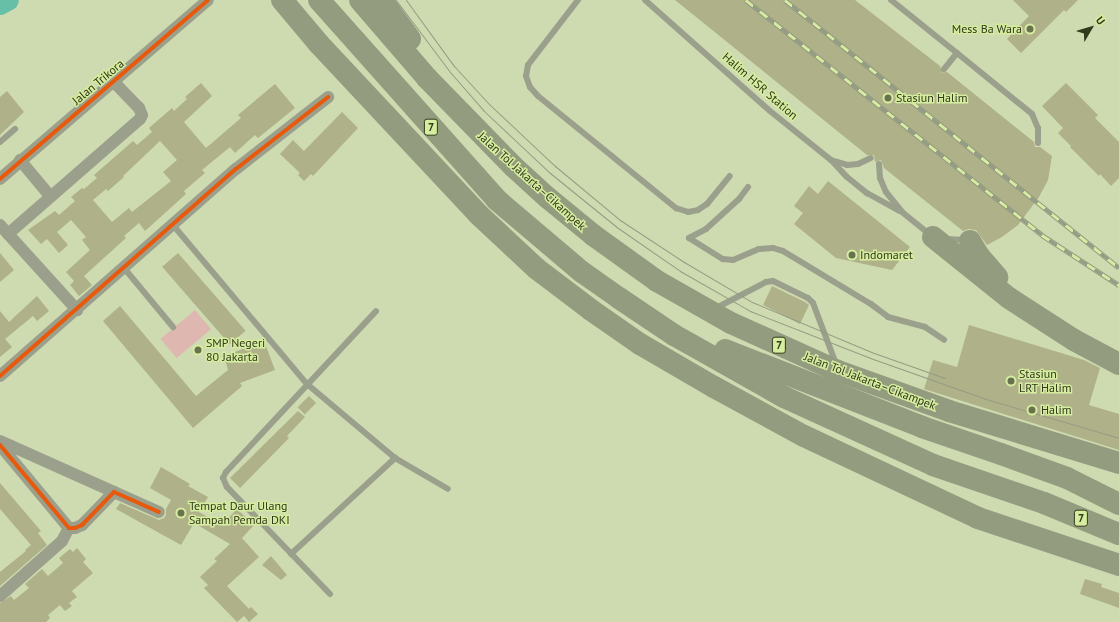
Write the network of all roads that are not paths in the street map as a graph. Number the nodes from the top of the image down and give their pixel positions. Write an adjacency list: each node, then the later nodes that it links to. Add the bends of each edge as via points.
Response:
1 (208, 0): 11 (street, Jalan Trikora)
2 (282, 0): 53 (highway, via 319,44 479,215 537,268 622,331 714,387 804,436 978,518)
3 (320, 0): 34 (highway, Jalan Tol Jakarta–Cikampek / 7, via 497,200 582,272)
4 (360, 0): 14 (highway, Jalan Tol Jakarta–Cikampek / 7, via 427,78)
5 (382, 0): 14 (highway)
6 (578, 0): 21 (lane, via 528,65 526,76 530,87 676,208 688,212 698,210 707,204)
7 (645, 0): 19 (lane, Halim HSR Station, via 770,111)
8 (891, 0): 9 (lane)
9 (957, 53): 10 (lane); 16 (lane, via 1029,111 1038,128)
10 (944, 70)
11 (114, 82): 18 (street, Jalan Trikora); 24 (street, via 139,108 142,117)
12 (328, 97): 26 (street, via 236,169)
13 (15, 129): 15 (lane)
14 (485, 139): 33 (highway, Jalan Tol Jakarta–Cikampek / 7, via 593,236 657,281)
15 (0, 142)
16 (1038, 144)
17 (871, 158): 19 (lane, Halim HSR Station, via 858,164 847,165)
18 (20, 160): 22 (street, Jalan Trikora); 24 (street)
19 (831, 160): 25 (lane, via 841,172 867,193)
20 (879, 164): 25 (lane, via 882,184)
21 (730, 176)
22 (0, 179)
23 (748, 187): 36 (lane, via 739,199 706,229 689,238 723,259 733,260 759,249 773,248 783,251 888,317 925,326)
24 (50, 196): 27 (street)
25 (902, 212): 28 (lane)
26 (173, 225): 30 (street); 41 (lane)
27 (4, 230): 31 (street)
28 (933, 237): 29 (lane); 38 (highway, via 1004,295 1074,340)
29 (971, 240): 37 (highway, via 986,266 1001,282)
30 (124, 268): 31 (street); 35 (lane)
31 (77, 310): 40 (street)
32 (376, 311): 41 (lane)
33 (709, 312): 39 (highway, Jalan Tol Jakarta–Cikampek / 7); 39 (lane, via 766,282 773,281 813,303)
34 (658, 322): 48 (highway, Jalan Tol Jakarta–Cikampek / 7, via 922,427 1067,478); 51 (highway, Jalan Tol Jakarta–Cikampek / 7, via 674,335 784,397 934,465 1044,503)
35 (173, 327)
36 (944, 340)
37 (1119, 351)
38 (1119, 364)
39 (838, 371): 45 (highway, Jalan Tol Jakarta–Cikampek / 7, via 949,411)
40 (0, 376)
41 (308, 384): 44 (lane); 52 (lane, via 223,478 227,487)
42 (0, 442): 47 (street)
43 (0, 445): 50 (street)
44 (395, 458): 46 (lane); 52 (lane)
45 (1119, 463)
46 (448, 489)
47 (114, 492): 49 (street); 50 (street, via 82,525)
48 (1119, 504)
49 (159, 512)
50 (68, 528): 55 (street, via 62,541)
51 (1119, 534)
52 (291, 554): 54 (lane)
53 (1119, 564)
54 (330, 594)
55 (0, 596)

